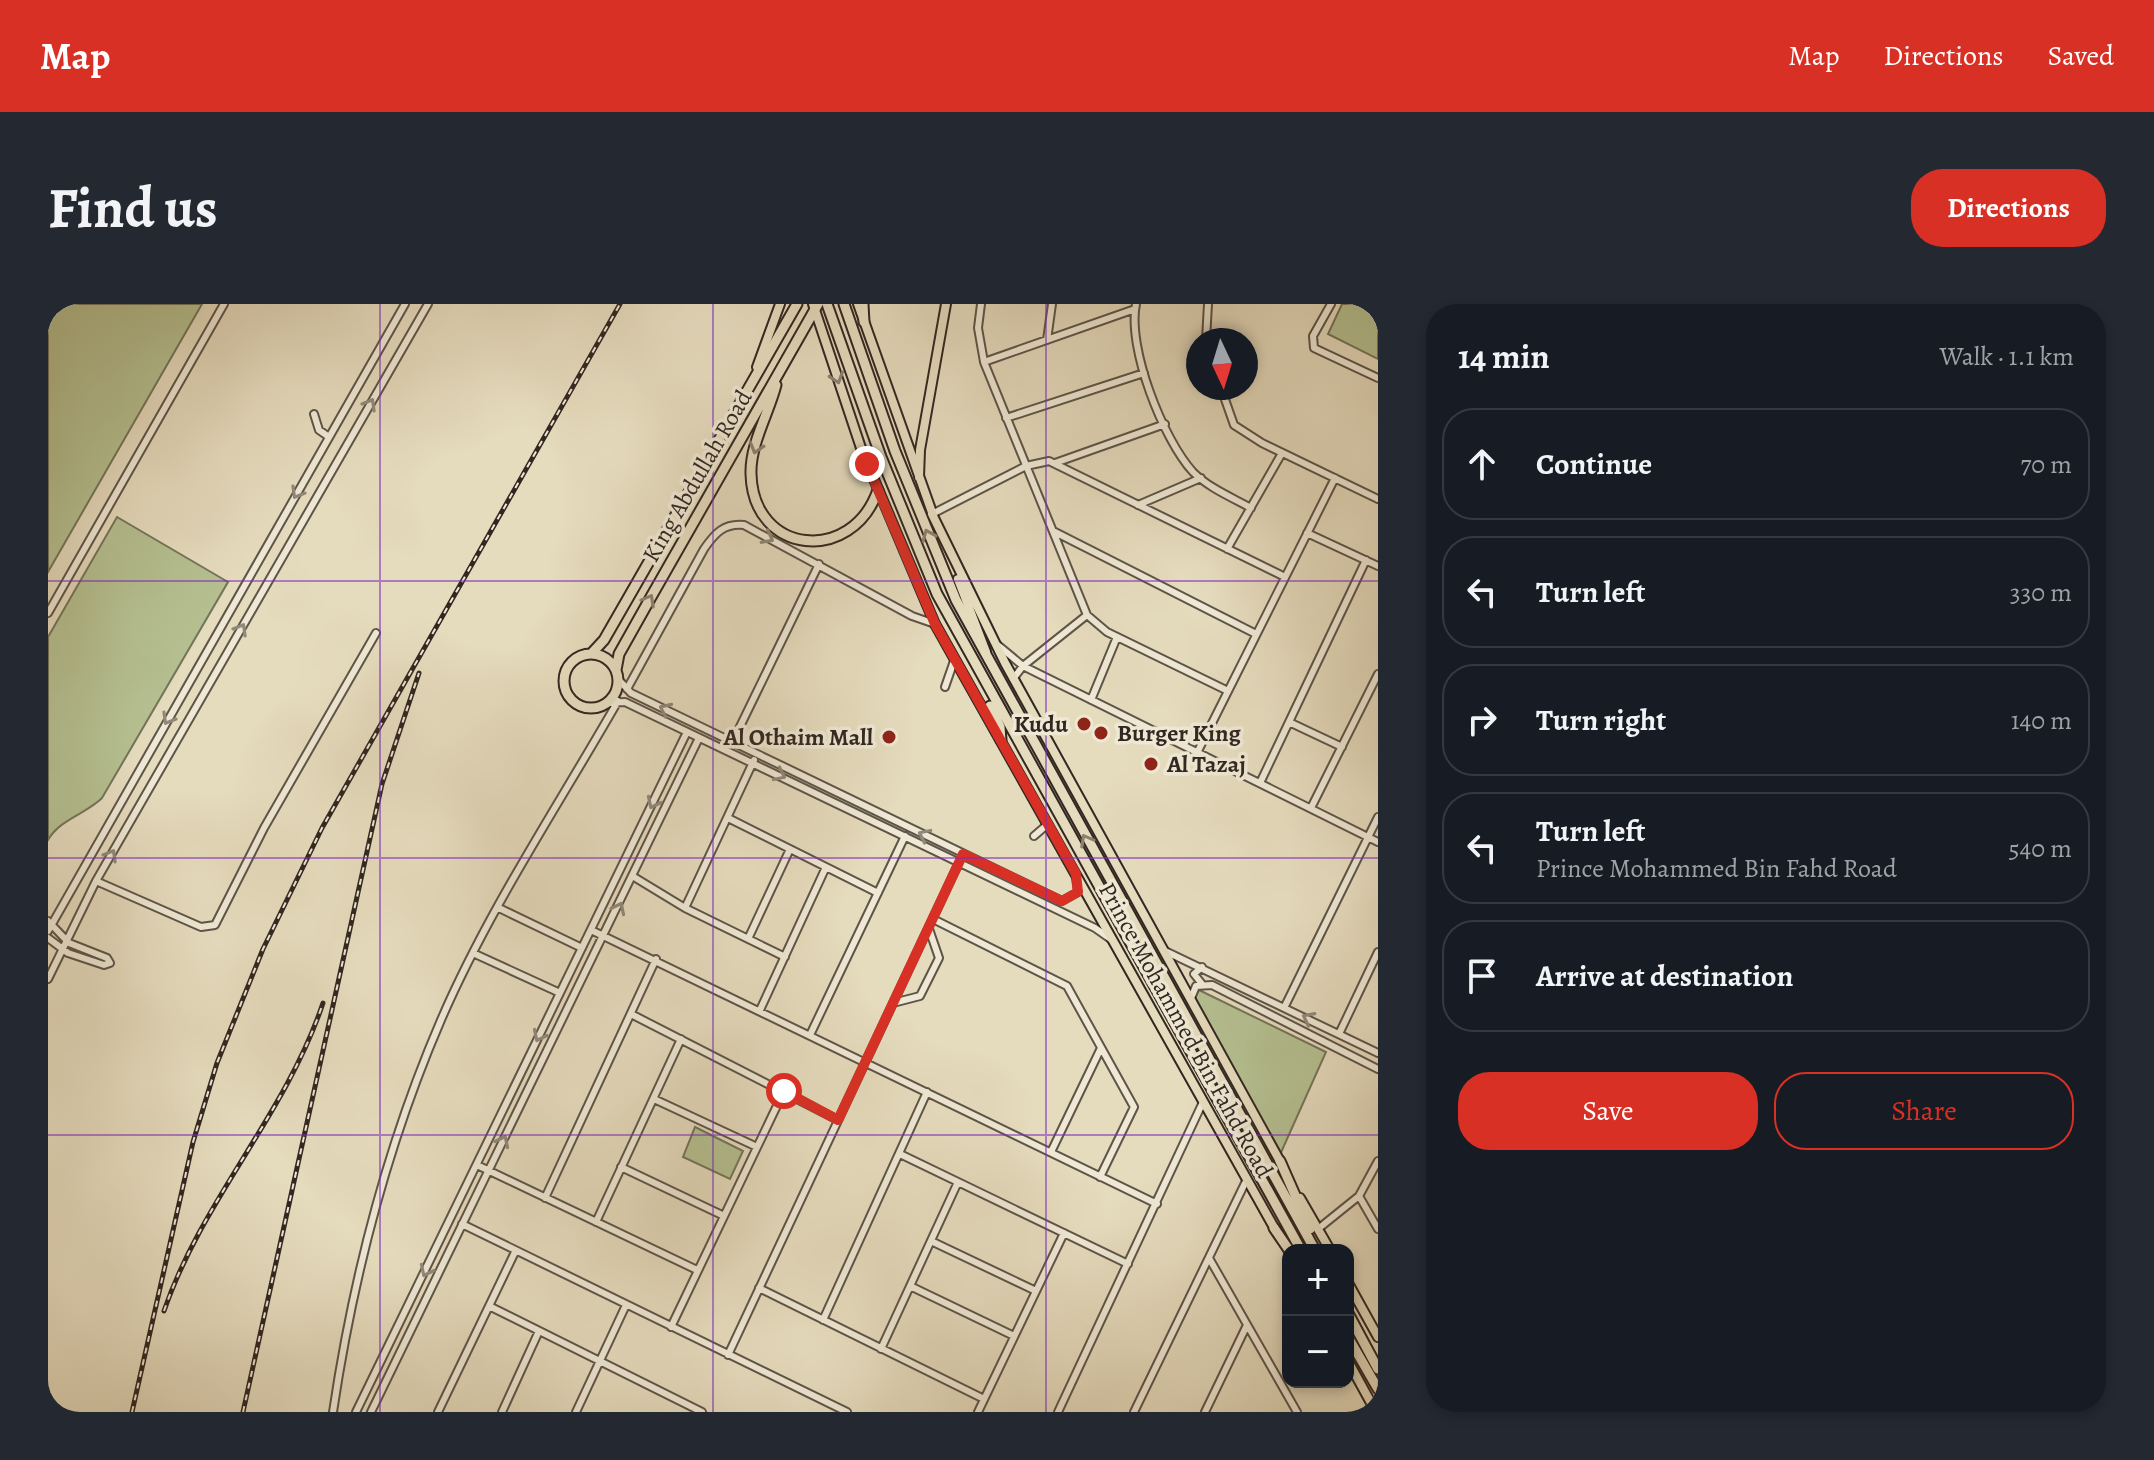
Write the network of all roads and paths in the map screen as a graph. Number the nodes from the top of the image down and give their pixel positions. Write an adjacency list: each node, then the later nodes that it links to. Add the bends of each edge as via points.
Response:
1 (224, 304): 47 (street)
2 (405, 304): 28 (street)
3 (428, 304): 92 (street, one-way to 3)
4 (780, 304): 23 (main road)
5 (797, 304): 23 (highway, King Abdullah Road)
6 (827, 304): 62 (highway, Prince Mohammed Bin Fahd Road, via 937,594)
7 (844, 304): 56 (highway, Prince Mohammed Bin Fahd Road, one-way to 7, via 895,451)
8 (860, 304): 16 (highway)
9 (946, 304): 34 (main road)
10 (981, 304): 19 (street, via 978,328)
11 (1052, 304): 18 (street)
12 (1208, 304): 17 (street)
13 (1331, 304): 22 (street, via 1313,336 1314,348)
14 (815, 306): 21 (highway, King Abdullah Road); 35 (main road, Prince Mohammed Bin Fahd Road, one-way to 35)
15 (1136, 307): 18 (street); 20 (street)
16 (864, 322): 34 (main road)
17 (1207, 328)
18 (1047, 340): 19 (street)
19 (984, 362): 26 (street)
20 (1144, 373): 26 (street); 27 (street)
21 (779, 374): 35 (highway, one-way to 35, via 751,473 754,495 771,525 805,541 840,536 869,512); 59 (highway, King Abdullah Road, one-way to 21, via 619,654)
22 (1378, 378)
23 (754, 379): 54 (highway, King Abdullah Road, via 604,640)
24 (1225, 400): 29 (street, via 1234,425)
25 (314, 414): 28 (street, via 319,430)
26 (1006, 418): 31 (street)
27 (1165, 424): 30 (street); 32 (street)
28 (329, 437): 97 (street, one-way to 97)
29 (1282, 453): 33 (street); 38 (street)
30 (1054, 464): 31 (street); 37 (street)
31 (1026, 466): 39 (street); 40 (street)
32 (1201, 478): 37 (street); 38 (street)
33 (1335, 478): 36 (street); 41 (street)
34 (919, 482): 39 (main road)
35 (878, 490): 49 (main road, Prince Mohammed Bin Fahd Road)
36 (1378, 499)
37 (1138, 505): 42 (street)
38 (1251, 508): 42 (street)
39 (932, 514): 53 (main road, Prince Mohammed Bin Fahd Road); 56 (main road)
40 (1052, 531): 48 (street); 51 (street)
41 (1307, 533): 43 (street); 46 (street)
42 (1227, 549): 46 (street)
43 (1366, 560): 45 (street); 68 (street)
44 (819, 564): 49 (street); 63 (street, one-way to 44, via 715,533 744,525); 72 (street)
45 (1378, 566)
46 (1285, 577): 51 (street)
47 (48, 613)
48 (1087, 615): 52 (street); 57 (street)
49 (935, 624): 55 (main road, Prince Mohammed Bin Fahd Road)
50 (376, 633): 92 (street, via 264,828 218,923 201,927)
51 (1256, 634): 64 (street)
52 (1117, 637): 64 (street); 65 (street)
53 (994, 641): 57 (street); 60 (main road, Prince Mohammed Bin Fahd Road)
54 (591, 654): 59 (highway, via 606,658); 67 (highway, via 572,662 565,686 581,706)
55 (954, 661): 61 (street); 71 (main road, Prince Mohammed Bin Fahd Road)
56 (987, 661): 158 (highway, Prince Mohammed Bin Fahd Road, one-way to 56)
57 (1023, 666): 60 (street); 65 (street)
58 (1378, 674): 73 (street)
59 (618, 675): 63 (street); 67 (highway, via 617,691)
60 (1013, 679): 105 (main road, Prince Mohammed Bin Fahd Road)
61 (945, 687)
62 (986, 687): 71 (highway); 157 (highway, Prince Mohammed Bin Fahd Road)
63 (627, 689): 72 (street, one-way to 63)
64 (1228, 691): 74 (street)
65 (1091, 700): 74 (street)
66 (618, 701): 67 (street); 69 (street); 94 (street)
67 (607, 703)
68 (1289, 722): 73 (street); 77 (street)
69 (687, 732): 70 (street); 99 (street, one-way to 99)
70 (699, 738): 76 (street); 91 (street)
71 (1001, 740): 81 (main road, Prince Mohammed Bin Fahd Road)
72 (733, 741): 75 (street)
73 (1342, 747): 78 (street)
74 (1198, 751): 77 (street)
75 (758, 753): 76 (street); 87 (street, one-way to 75)
76 (753, 762): 80 (street); 82 (street, one-way to 82)
77 (1260, 783): 78 (street)
78 (1311, 808): 84 (street)
79 (1378, 817): 84 (street)
80 (728, 818): 86 (street); 95 (street)
81 (1048, 824): 83 (street); 90 (main road, Prince Mohammed Bin Fahd Road)
82 (905, 836): 88 (street); 93 (street)
83 (1034, 836)
84 (1369, 837): 85 (street); 117 (street)
85 (1378, 842)
86 (790, 849): 89 (street); 102 (street)
87 (963, 854): 88 (street); 90 (street, via 1062,901 1078,892)
88 (959, 862): 96 (street); 104 (street)
89 (826, 867): 93 (street); 110 (street)
90 (1076, 874): 104 (main road, Prince Mohammed Bin Fahd Road)
91 (634, 877): 95 (street); 100 (street, one-way to 91)
92 (96, 881): 103 (street)
93 (878, 893): 122 (street)
94 (499, 908): 107 (street); 109 (street)
95 (685, 908): 102 (street)
96 (933, 919): 98 (street); 124 (street, via 1067,986)
97 (49, 926): 103 (street)
98 (928, 928): 116 (street); 116 (street, via 939,958 920,996)
99 (591, 930): 100 (street); 107 (street)
100 (605, 934): 111 (street); 140 (street, one-way to 100)
101 (48, 938): 106 (street)
102 (748, 939): 110 (street)
103 (66, 940): 106 (street); 106 (street, via 110,963)
104 (1112, 940): 131 (main road, Prince Mohammed Bin Fahd Road)
105 (1157, 943): 112 (street, via 1176,958); 118 (main road, Prince Mohammed Bin Fahd Road)
106 (61, 948): 113 (street)
107 (582, 948): 115 (street)
108 (1378, 952): 121 (street)
109 (475, 954): 115 (street); 189 (street, via 441,1020 381,1186)
110 (785, 957): 119 (street)
111 (656, 959): 119 (street); 120 (street)
112 (1202, 967): 114 (street, via 1194,974); 117 (street)
113 (48, 979)
114 (1202, 984): 118 (street, via 1191,991); 127 (street)
115 (560, 993): 138 (street, one-way to 138)
116 (893, 1003): 126 (street)
117 (1285, 1006): 121 (street, one-way to 117)
118 (1193, 1009): 136 (main road, Prince Mohammed Bin Fahd Road)
119 (760, 1010): 122 (street)
120 (631, 1014): 123 (street); 145 (street)
121 (1339, 1034): 125 (street)
122 (810, 1035): 126 (street)
123 (681, 1039): 128 (street); 130 (street)
124 (1101, 1048): 134 (street); 141 (street, via 1134,1107)
125 (1378, 1053)
126 (866, 1062): 129 (street); 132 (street)
127 (1378, 1069)
128 (784, 1091): 132 (street); 133 (street)
129 (927, 1092): 134 (street); 135 (street)
130 (654, 1099): 133 (street); 139 (street)
131 (1203, 1102): 142 (main road, Prince Mohammed Bin Fahd Road); 146 (street)
132 (838, 1120): 166 (street)
133 (757, 1147): 147 (street)
134 (1051, 1152): 141 (street)
135 (900, 1154): 143 (street); 172 (street)
136 (1280, 1161): 152 (main road, Prince Mohammed Bin Fahd Road); 159 (highway)
137 (1378, 1161): 144 (street)
138 (477, 1165): 140 (street); 148 (street)
139 (621, 1167): 147 (street); 149 (street)
140 (488, 1171): 145 (street); 150 (street)
141 (1100, 1177): 146 (street)
142 (1247, 1179): 151 (main road, Prince Mohammed Bin Fahd Road); 162 (street)
143 (958, 1182): 154 (street); 155 (street)
144 (1359, 1196): 152 (street); 153 (street)
145 (545, 1198): 149 (street)
146 (1157, 1204): 163 (street)
147 (722, 1215): 164 (street)
148 (452, 1218): 150 (street); 190 (street, one-way to 190)
149 (596, 1222): 164 (street)
150 (462, 1224): 161 (street); 191 (street)
151 (1274, 1228): 156 (highway)
152 (1318, 1229): 160 (main road, Prince Mohammed Bin Fahd Road)
153 (1378, 1229)
154 (1064, 1233): 163 (street); 167 (street)
155 (931, 1241): 165 (street); 167 (street)
156 (1284, 1244)
157 (1298, 1244)
158 (1314, 1244)
159 (1315, 1244)
160 (1327, 1244)
161 (515, 1252): 169 (street); 170 (street)
162 (1209, 1258): 173 (street); 198 (street)
163 (1128, 1264): 197 (street)
164 (697, 1270): 174 (street)
165 (910, 1286): 176 (street); 179 (street)
166 (759, 1288): 172 (street); 180 (street)
167 (1036, 1291): 176 (street)
168 (1354, 1294): 177 (main road)
169 (626, 1305): 174 (street); 181 (street)
170 (489, 1306): 175 (street); 192 (street)
171 (1350, 1316): 182 (highway)
172 (823, 1320): 179 (street)
173 (1247, 1325): 186 (street); 199 (street)
174 (671, 1327): 180 (street)
175 (539, 1331): 181 (street); 193 (street)
176 (1014, 1336): 185 (street)
177 (1378, 1337)
178 (1354, 1347): 184 (highway)
179 (881, 1349): 185 (street)
180 (728, 1355): 195 (street)
181 (600, 1362): 188 (street); 194 (street)
182 (1378, 1369)
183 (1354, 1372): 187 (main road)
184 (1378, 1389)
185 (984, 1399): 196 (street)
186 (1291, 1402): 200 (street); 201 (street)
187 (1370, 1402): 202 (street); 203 (main road)
188 (699, 1411)
189 (333, 1412)
190 (356, 1412)
191 (371, 1412)
192 (438, 1412)
193 (502, 1412)
194 (576, 1412)
195 (847, 1412)
196 (978, 1412)
197 (1058, 1412)
198 (1134, 1412)
199 (1205, 1412)
200 (1286, 1412)
201 (1297, 1412)
202 (1365, 1412)
203 (1376, 1412)

